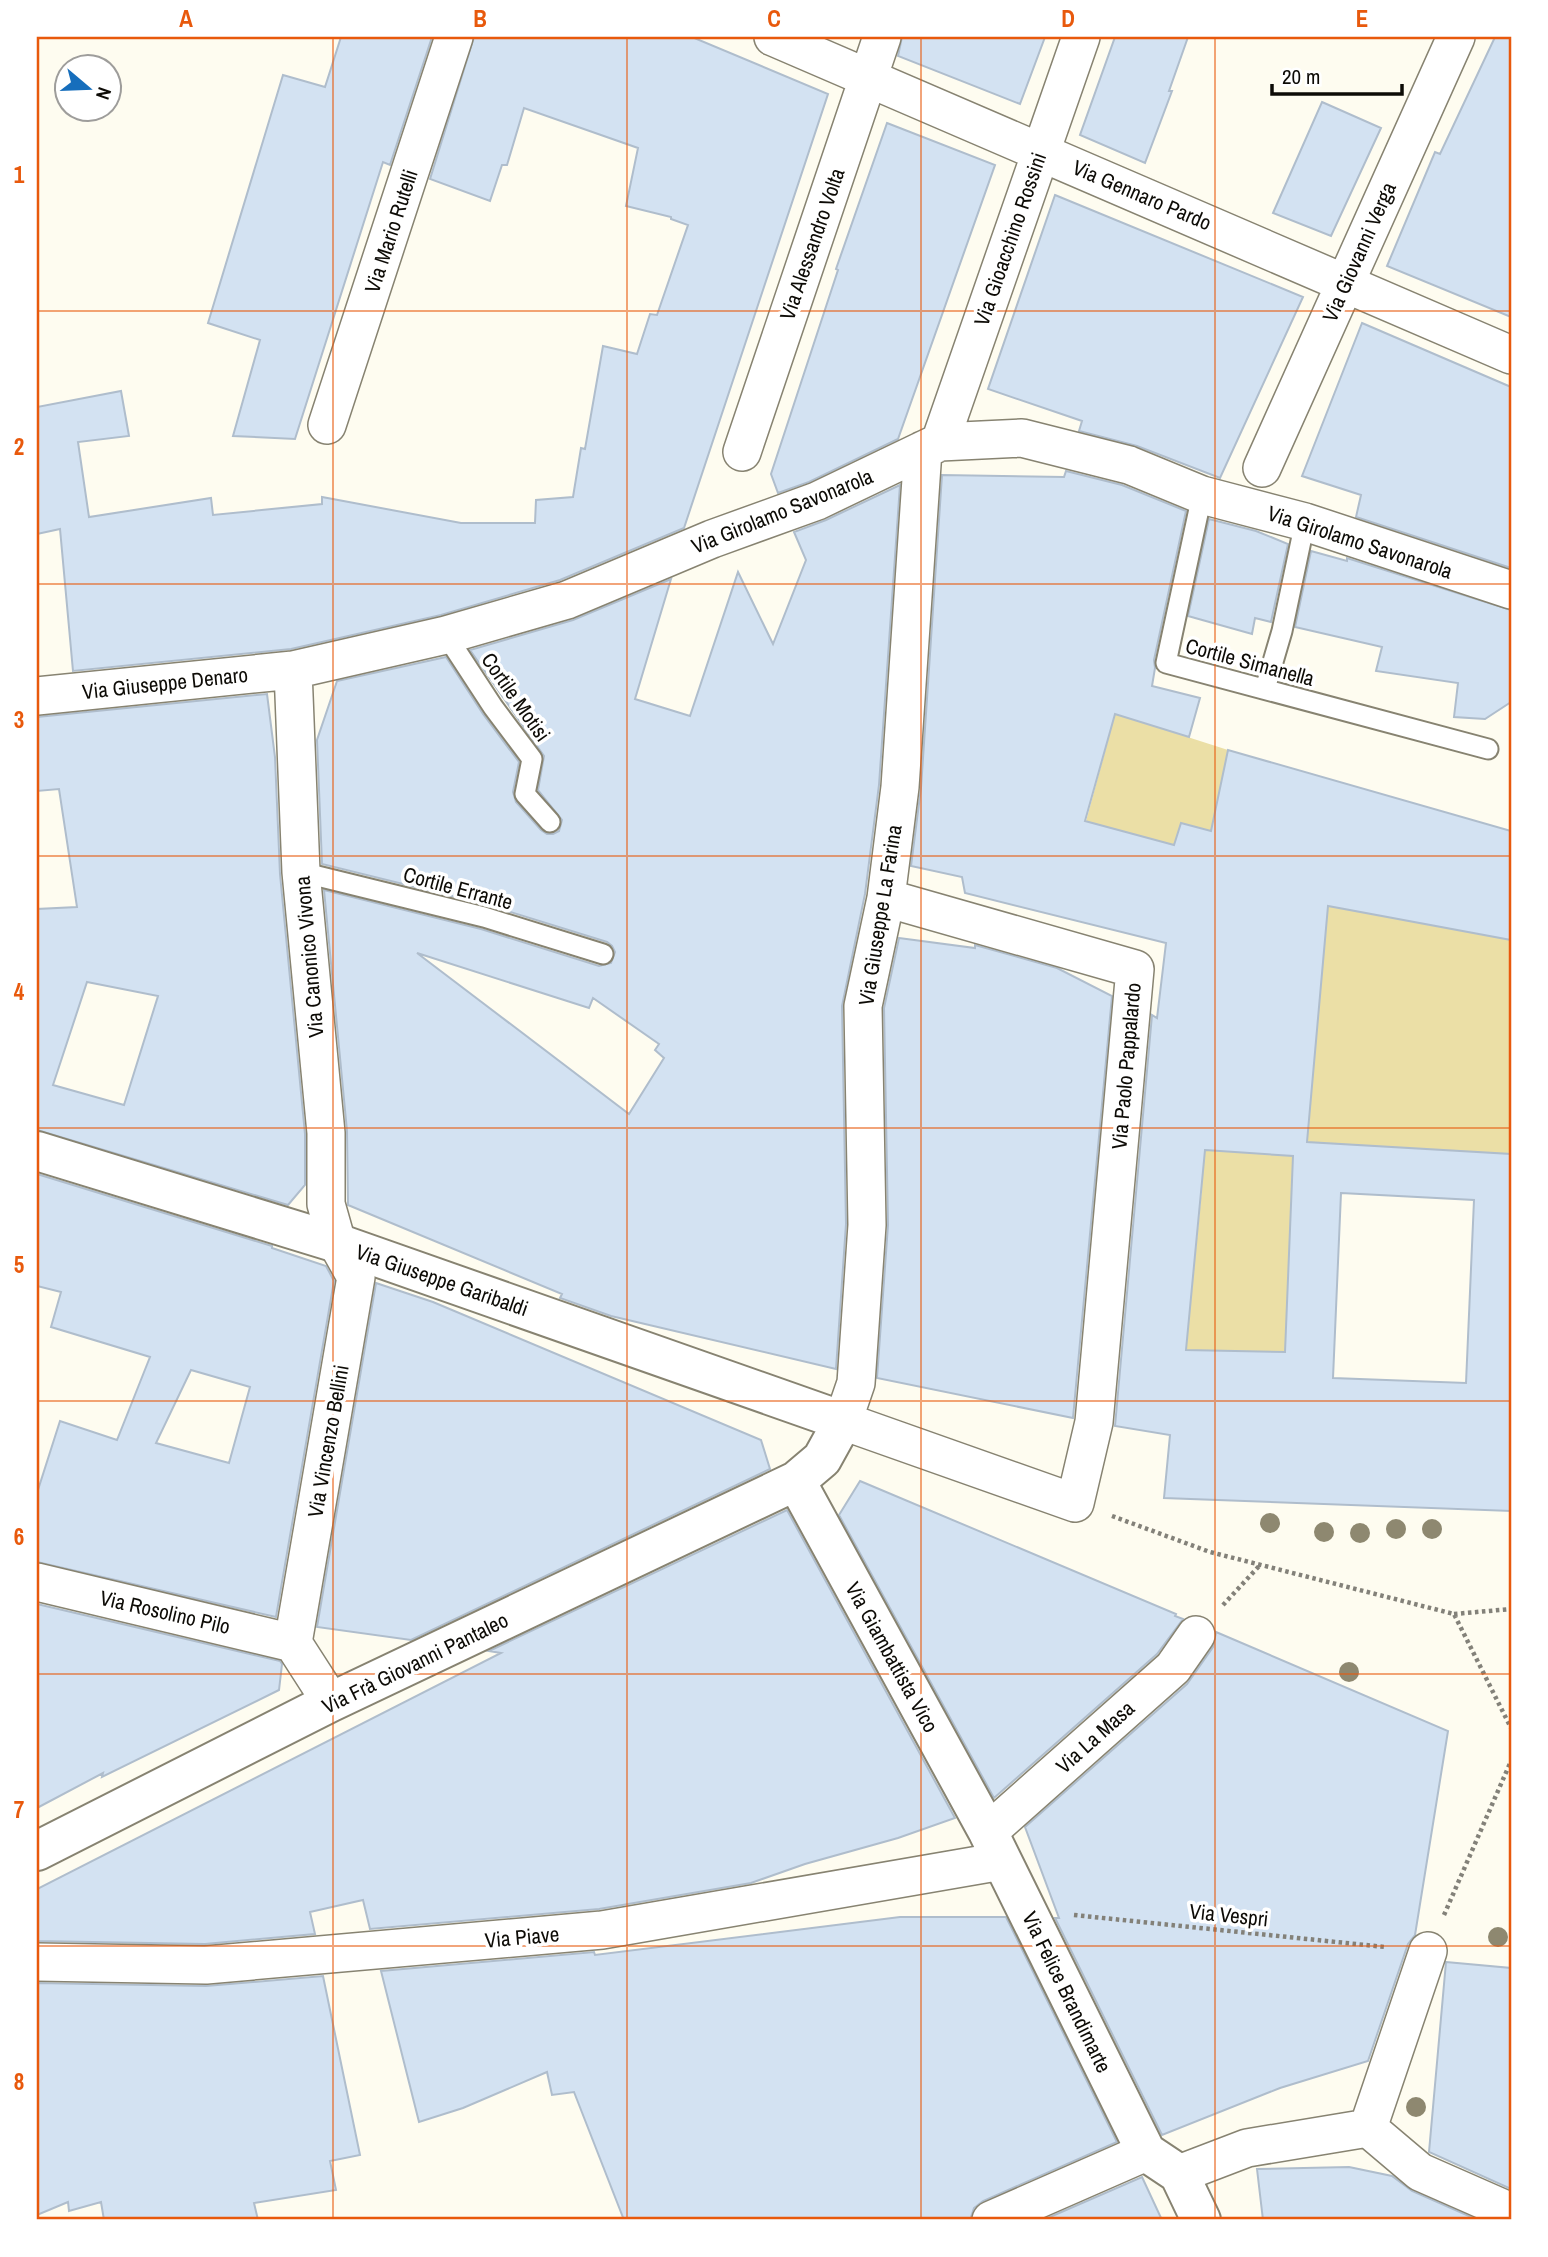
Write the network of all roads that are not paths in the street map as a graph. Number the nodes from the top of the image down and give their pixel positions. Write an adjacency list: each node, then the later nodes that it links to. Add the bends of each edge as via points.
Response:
1 (454, 37): 10 (street, Via Mario Rutelli)
2 (773, 37): 6 (street, Via Gennaro Pardo)
3 (882, 37): 6 (street, Via Alessandro Volta)
4 (1081, 37): 7 (street, Via Gioacchino Rossini)
5 (1456, 37): 8 (street, Via Giovanni Verga)
6 (869, 78): 7 (street, Via Gennaro Pardo); 12 (street, Via Alessandro Volta)
7 (1040, 151): 8 (street, Via Gennaro Pardo); 11 (street, Via Gioacchino Rossini)
8 (1345, 283): 9 (street, Via Gennaro Pardo); 13 (street, Via Giovanni Verga)
9 (1511, 355)
10 (327, 425)
11 (932, 446): 14 (street, Via Girolamo Savonarola, via 1022,438 1129,465); 17 (street, Via Girolamo Savonarola, via 817,501 567,600); 24 (street, Via Giuseppe La Farina)
12 (742, 452)
13 (1262, 468)
14 (1202, 495): 15 (street, Via Girolamo Savonarola); 19 (lane, Cortile Simanella, via 1166,663)
15 (1306, 522): 16 (street, Via Girolamo Savonarola); 19 (lane)
16 (1511, 590)
17 (446, 635): 18 (street, Via Girolamo Savonarola); 22 (lane, Cortile Motisi, via 532,759 525,794)
18 (293, 670): 20 (street, Via Giuseppe Denaro); 23 (street, Via Canonico Vivona)
19 (1265, 689): 21 (lane, Cortile Simanella)
20 (37, 695)
21 (1488, 750)
22 (550, 822)
23 (300, 872): 25 (lane, Cortile Errante, via 484,917); 27 (street, Via Canonico Vivona, via 326,1133 326,1205)
24 (886, 898): 28 (street, Via Giuseppe La Farina, via 863,1006 867,1225 856,1383); 28 (street, Via Paolo Pappalardo, via 1135,969 1094,1422 1075,1503)
25 (603, 954)
26 (37, 1151): 27 (main road, Via Giuseppe Garibaldi)
27 (337, 1243): 28 (main road, Via Giuseppe Garibaldi); 32 (street, Via Vincenzo Bellini, via 356,1278)
28 (843, 1420): 29 (main road, Via Frà Giovanni Pantaleo, via 822,1459)
29 (796, 1481): 33 (main road, Via Frà Giovanni Pantaleo); 34 (main road, Via Giambattista Vico)
30 (37, 1582): 32 (street, Via Rosolino Pilo)
31 (1196, 1635): 34 (street, Via La Masa, via 1172,1668)
32 (293, 1643): 33 (street)
33 (331, 1702): 35 (main road, Via Frà Giovanni Pantaleo)
34 (995, 1847): 37 (street, Via Piave, via 602,1930 206,1965); 39 (main road, Via Felice Brandimarte)
35 (37, 1851)
36 (1427, 1951): 38 (street)
37 (37, 1962)
38 (1368, 2128): 40 (street, via 1247,2148); 41 (street, via 1420,2172)
39 (1146, 2152): 40 (main road); 42 (street)
40 (1179, 2174): 43 (main road)
41 (1511, 2212)
42 (991, 2220)
43 (1201, 2220)

